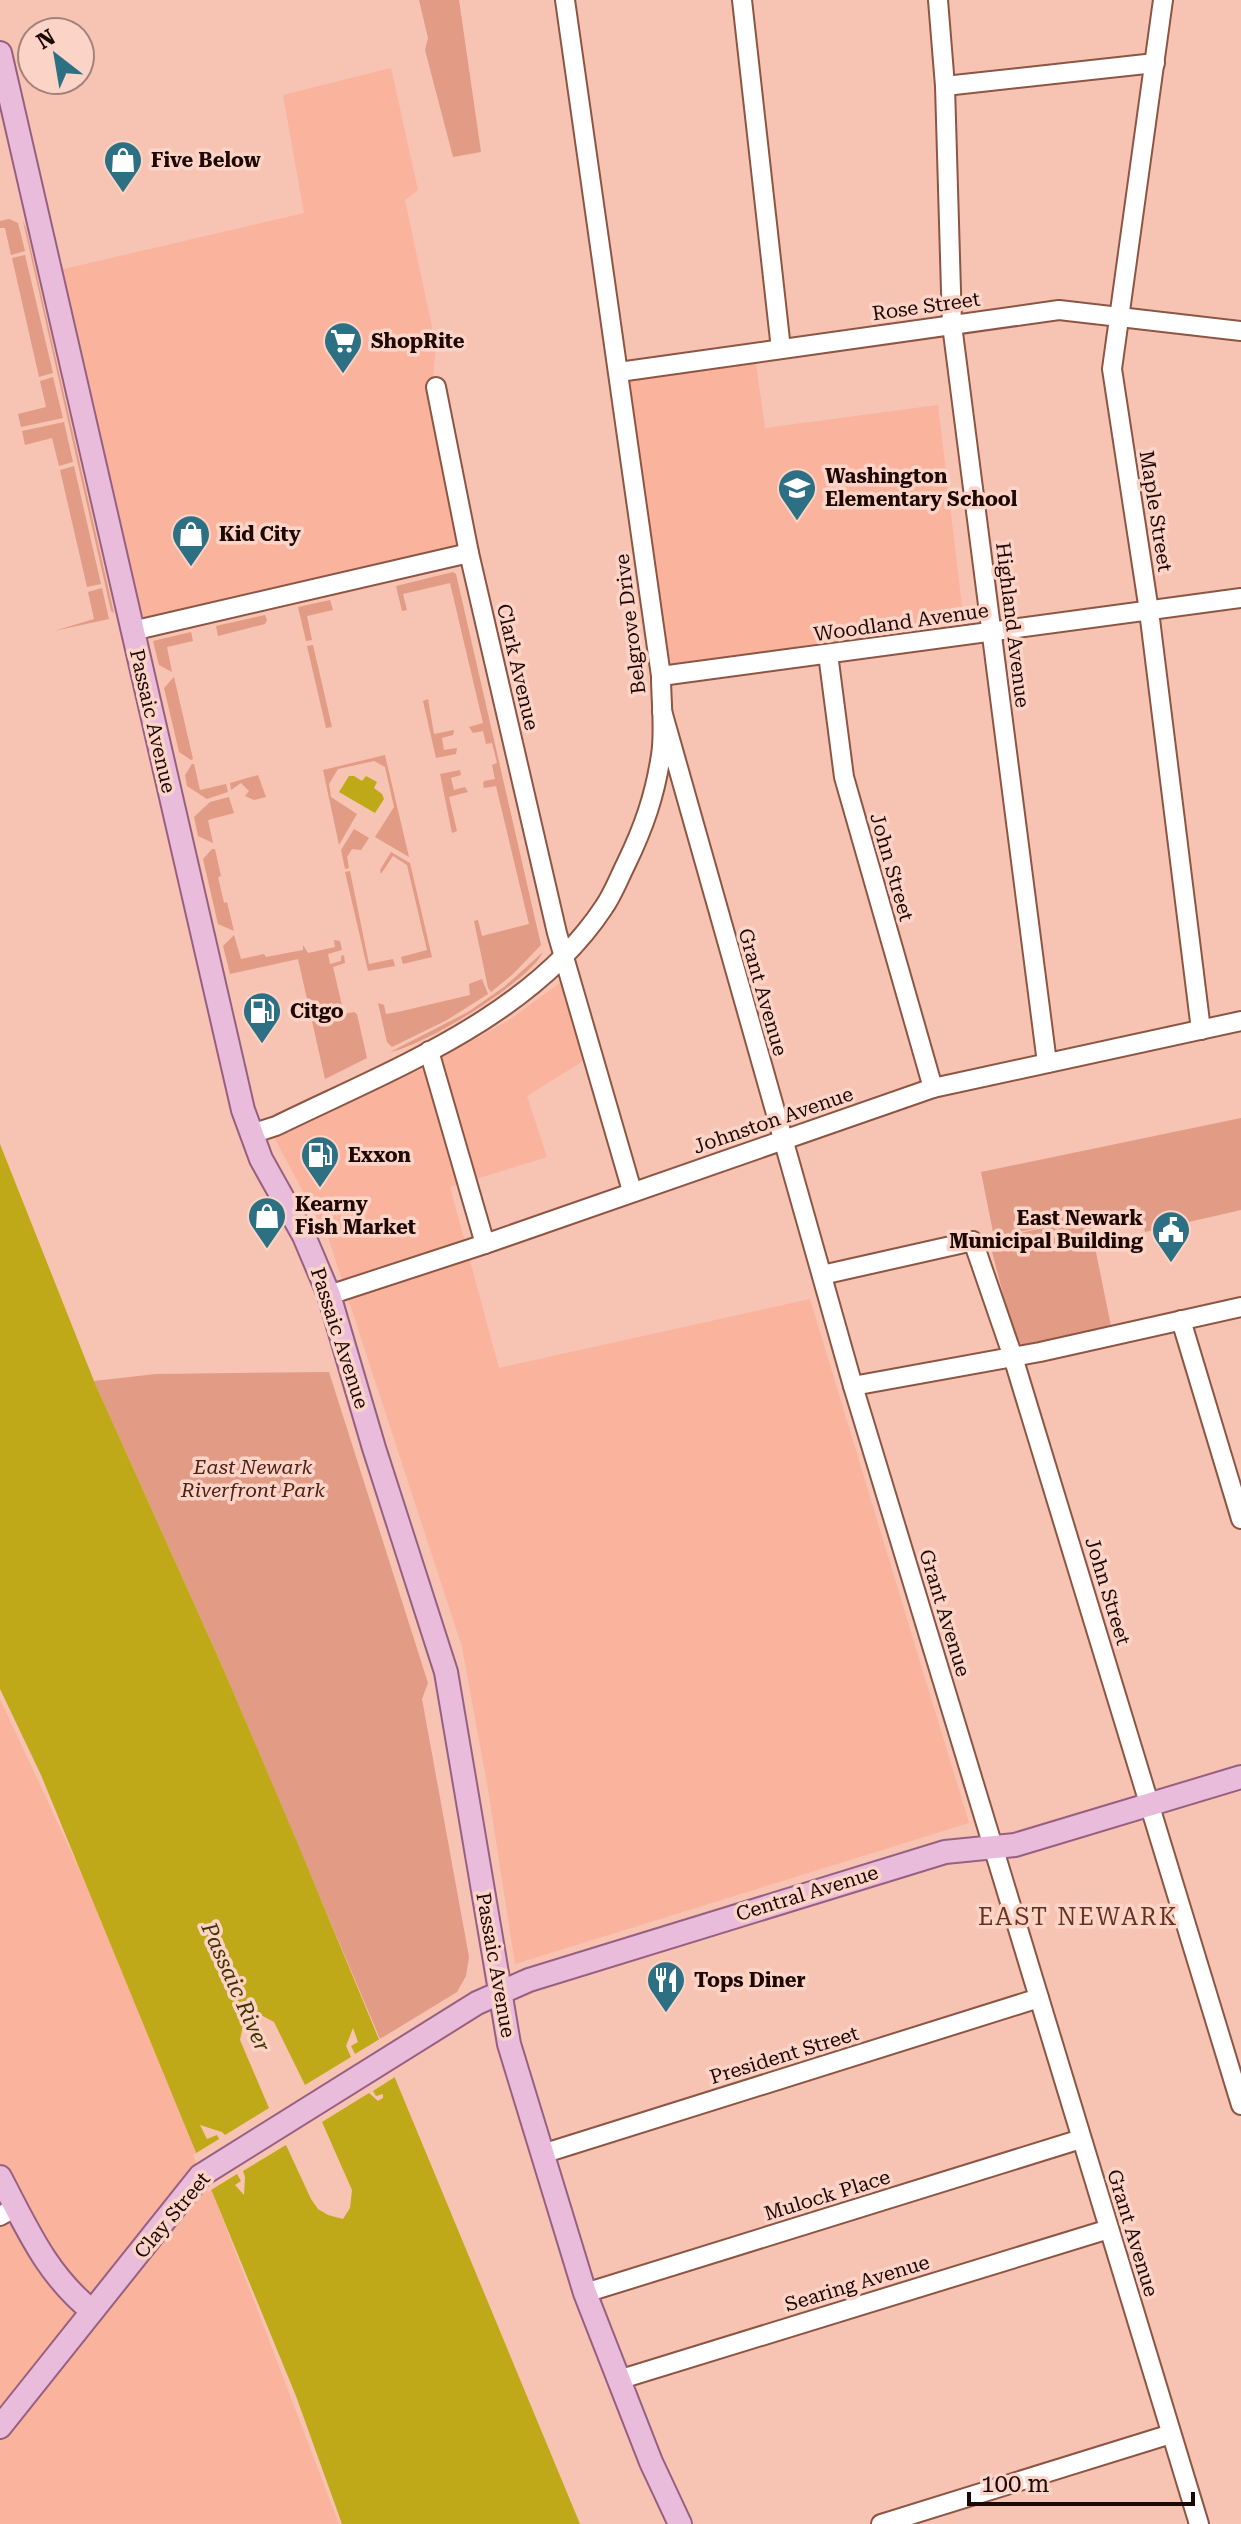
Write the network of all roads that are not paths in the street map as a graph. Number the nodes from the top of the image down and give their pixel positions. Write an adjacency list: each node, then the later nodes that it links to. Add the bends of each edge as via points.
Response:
1 (565, 0): 12 (street, Belgrove Drive)
2 (742, 0): 11 (street)
3 (938, 0): 7 (street, Highland Avenue)
4 (1163, 0): 6 (street, Maple Street)
5 (0, 53): 17 (main road, Passaic Avenue)
6 (1155, 63): 7 (street); 8 (street, Maple Street)
7 (945, 86): 9 (street, Highland Avenue)
8 (1120, 316): 9 (street, Rose Street, via 1059,310); 10 (street, Rose Street); 16 (street, Maple Street, via 1112,369)
9 (952, 325): 11 (street, Rose Street); 18 (street, Highland Avenue)
10 (1241, 331)
11 (781, 349): 12 (street, Rose Street)
12 (619, 372): 20 (street, Belgrove Drive)
13 (436, 387): 14 (street, Clark Avenue)
14 (469, 553): 17 (street); 22 (street, Clark Avenue)
15 (1241, 598): 16 (street, Woodland Avenue)
16 (1149, 611): 18 (street, Woodland Avenue); 24 (street, Maple Street)
17 (132, 631): 28 (main road, Passaic Avenue)
18 (991, 632): 19 (street, Woodland Avenue); 26 (street, Highland Avenue)
19 (828, 654): 20 (street, Woodland Avenue); 27 (street, John Street, via 844,777)
20 (661, 676): 21 (street, Belgrove Drive)
21 (662, 711): 22 (street, Belgrove Drive, via 662,753 646,821 605,907); 29 (street, Grant Avenue)
22 (563, 957): 25 (street, Belgrove Drive, via 522,994); 30 (street, Clark Avenue)
23 (1241, 1021): 24 (street, Johnston Avenue)
24 (1201, 1030): 26 (street, Johnston Avenue)
25 (429, 1051): 28 (street, Belgrove Drive); 31 (street)
26 (1047, 1063): 27 (street, Johnston Avenue)
27 (933, 1088): 29 (street, Johnston Avenue)
28 (251, 1134): 33 (main road, Passaic Avenue)
29 (782, 1140): 30 (street, Johnston Avenue); 32 (street, Grant Avenue)
30 (632, 1191): 31 (street, Johnston Avenue)
31 (485, 1244): 33 (street, Johnston Avenue)
32 (822, 1275): 36 (street, John Street, via 973,1241); 37 (street, Grant Avenue)
33 (329, 1295): 42 (main road, Passaic Avenue, via 446,1672)
34 (1241, 1307): 35 (street)
35 (1181, 1320): 36 (street); 38 (street)
36 (1013, 1357): 37 (street); 40 (street, John Street)
37 (853, 1386): 41 (street, Grant Avenue)
38 (1241, 1519)
39 (1241, 1777): 40 (main road, Central Avenue)
40 (1151, 1805): 41 (main road, Central Avenue); 45 (street, John Street)
41 (993, 1847): 42 (main road, Central Avenue, via 945,1852 529,1980); 43 (street, Grant Avenue)
42 (499, 1994): 44 (main road, Central Avenue); 47 (main road, Passaic Avenue)
43 (1039, 1998): 46 (street, Grant Avenue); 47 (street, President Street)
44 (391, 2057): 52 (main road, Clay Street, via 200,2176)
45 (1241, 2105)
46 (1081, 2139): 50 (street, Grant Avenue); 51 (street, Mulock Place)
47 (542, 2154): 51 (main road, Passaic Avenue)
48 (0, 2177): 49 (main road)
49 (8, 2212): 52 (main road, via 55,2276)
50 (1109, 2229): 53 (street, Searing Avenue); 55 (street, Grant Avenue)
51 (585, 2293): 53 (main road, Passaic Avenue)
52 (92, 2311): 54 (main road, Clay Street)
53 (618, 2380): 56 (main road, Passaic Avenue)
54 (0, 2427)
55 (1171, 2434): 57 (street); 58 (street, Grant Avenue)
56 (680, 2524)
57 (881, 2524)
58 (1199, 2524)

